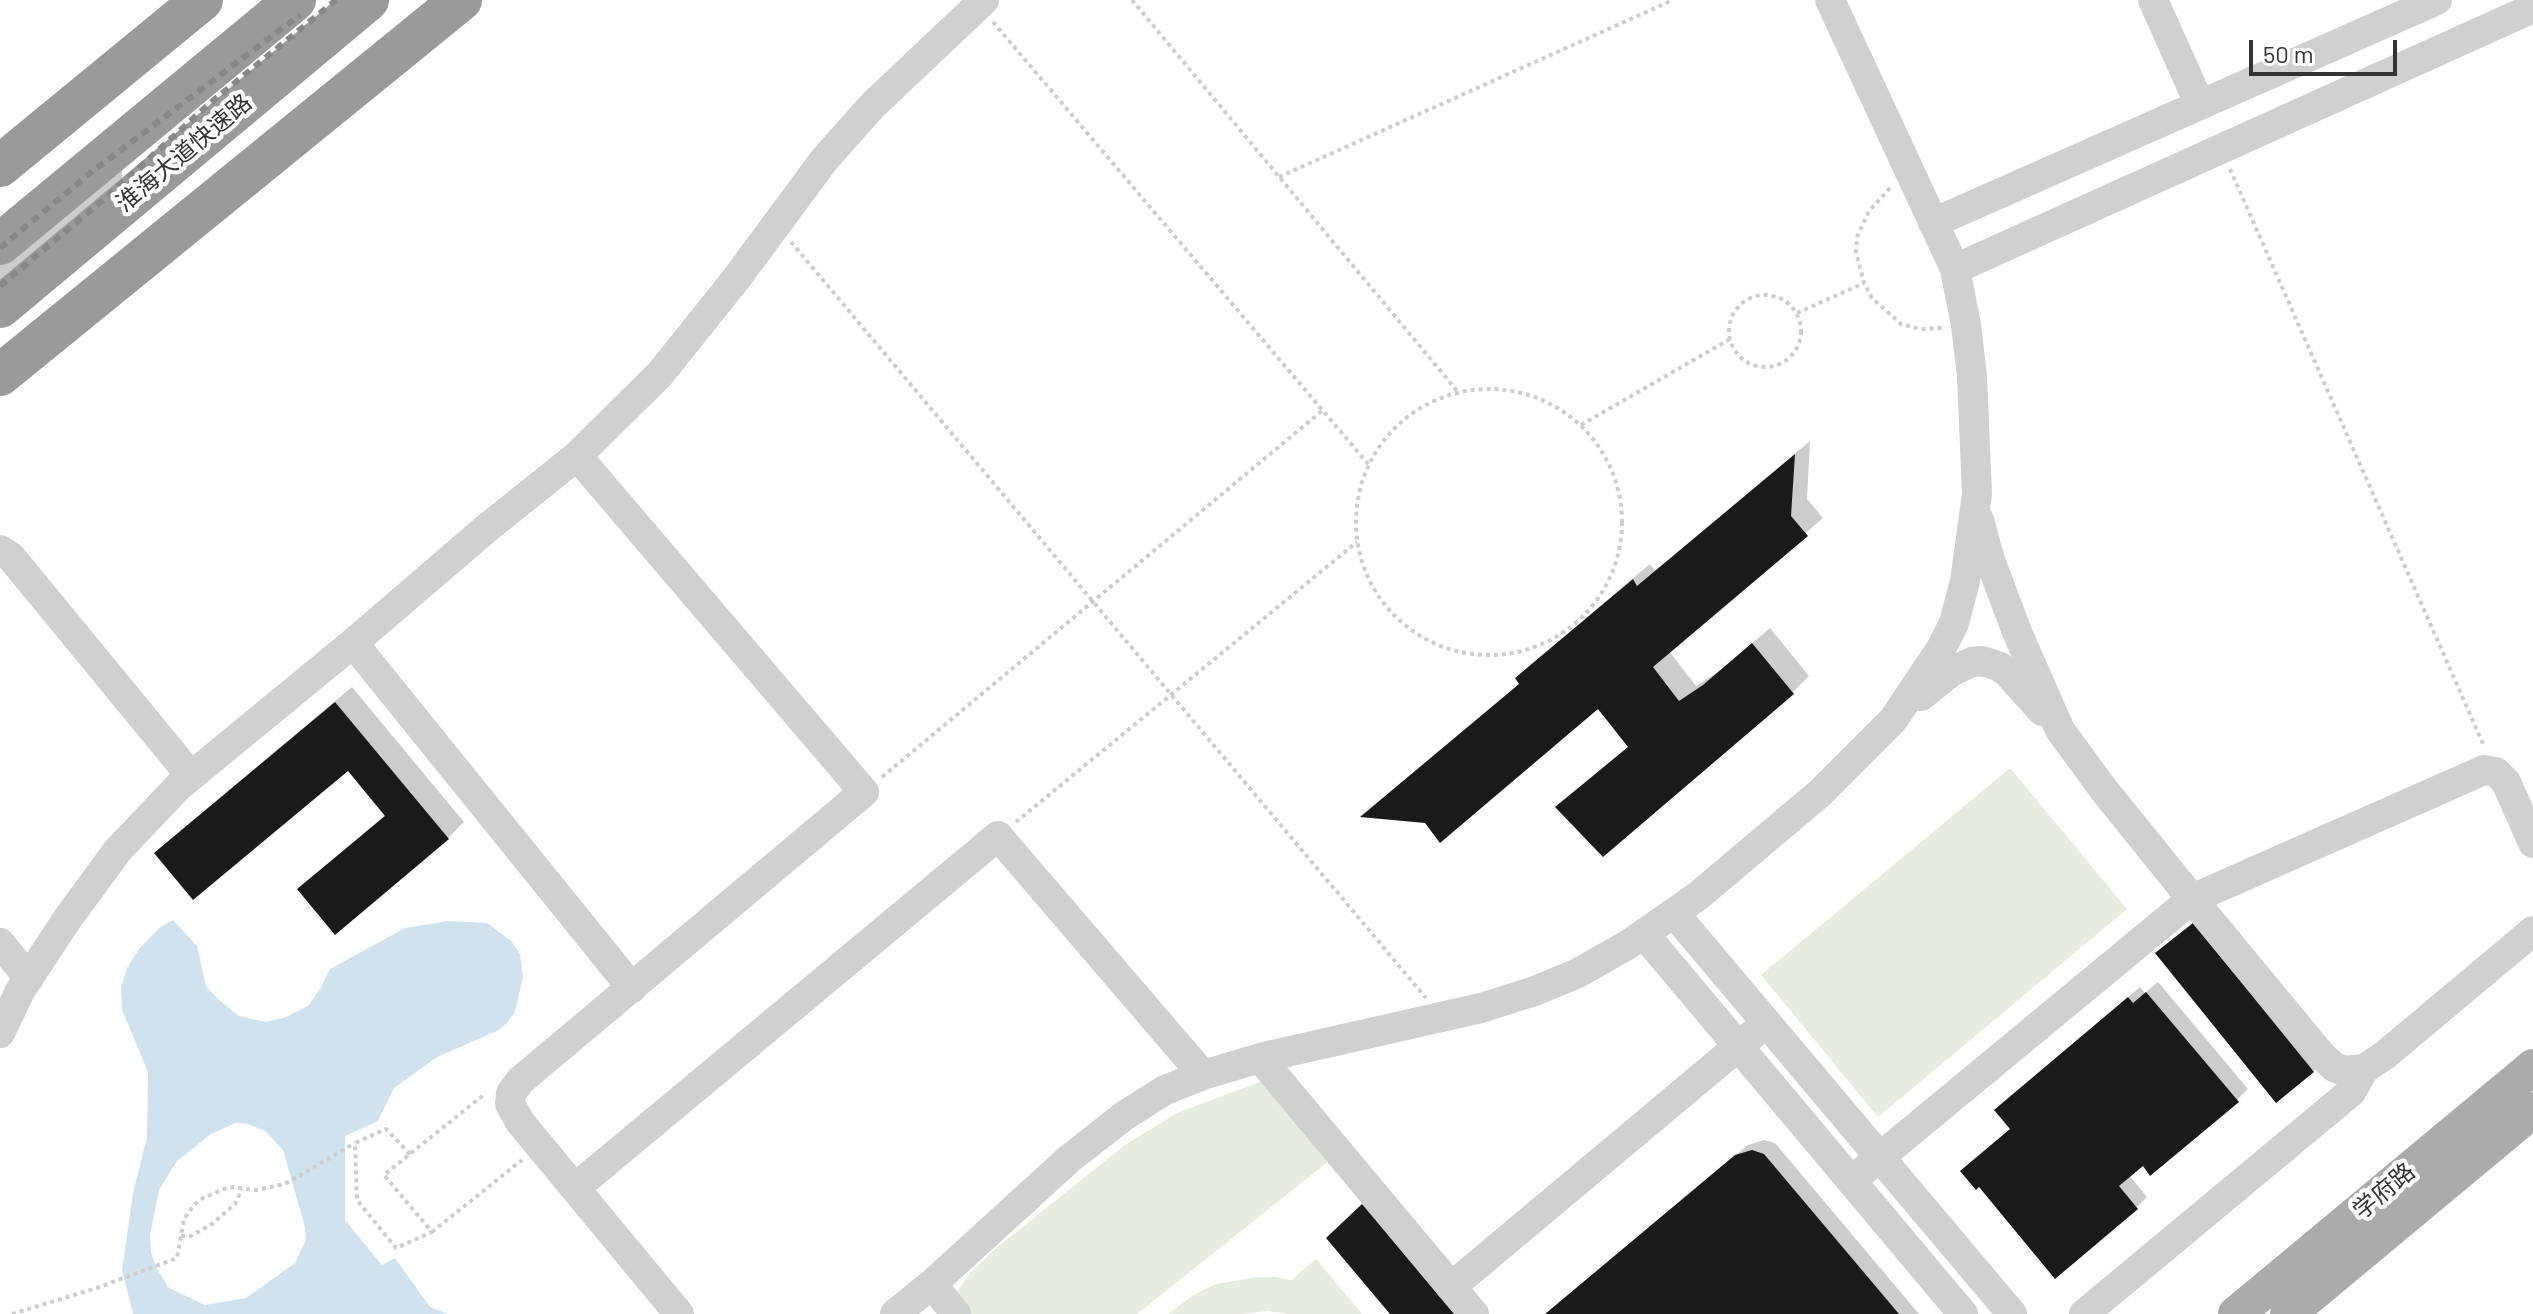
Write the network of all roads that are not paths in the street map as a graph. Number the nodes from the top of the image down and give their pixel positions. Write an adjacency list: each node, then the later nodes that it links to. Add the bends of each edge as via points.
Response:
1 (202, 0): 11 (highway)
2 (295, 0): 13 (highway, 淮海大道快速路)
3 (368, 0): 15 (highway, 淮海大道快速路)
4 (461, 0): 16 (highway)
5 (1830, 0): 12 (lane)
6 (2153, 0): 10 (lane)
7 (2437, 0): 10 (lane)
8 (981, 2): 17 (lane, via 872,106 824,160 660,374)
9 (2533, 8): 14 (lane)
10 (2200, 105): 12 (lane)
11 (0, 166)
12 (1933, 223): 14 (lane)
13 (0, 244)
14 (1955, 269): 18 (lane, via 1972,376)
15 (0, 307)
16 (0, 375)
17 (577, 456): 20 (lane); 31 (lane, via 864,792)
18 (1975, 506): 21 (lane, via 1954,623); 22 (lane, via 2017,632)
19 (0, 550): 23 (lane)
20 (353, 643): 23 (lane); 31 (lane)
21 (1893, 720): 22 (lane, via 1951,672 1982,661 2007,672); 26 (lane, via 1820,793)
22 (2060, 730): 25 (lane)
23 (191, 776): 30 (lane, via 118,850)
24 (2533, 843): 25 (lane, via 2506,782 2484,770)
25 (2192, 899): 37 (lane, via 2322,1056 2344,1071); 40 (lane)
26 (1674, 913): 28 (lane); 32 (lane)
27 (2533, 931): 37 (lane)
28 (1644, 934): 34 (lane); 35 (lane, via 1535,991)
29 (0, 943): 30 (lane)
30 (29, 978): 33 (lane)
31 (632, 988): 42 (lane, via 521,1080 509,1099 514,1113)
32 (1766, 1022): 34 (lane); 40 (lane)
33 (1, 1030)
34 (1738, 1046): 41 (lane); 44 (lane)
35 (1260, 1058): 38 (lane); 44 (lane)
36 (2533, 1067): 52 (main road, 学府路)
37 (2364, 1069): 51 (lane, via 2351,1092)
38 (1203, 1075): 42 (lane, via 998,836); 43 (lane, via 1165,1090 1124,1116)
39 (2533, 1110): 53 (main road, 学府路)
40 (1880, 1157): 41 (lane); 50 (lane)
41 (1851, 1181): 49 (lane)
42 (575, 1188): 45 (lane)
43 (932, 1284): 46 (lane); 47 (lane)
44 (1451, 1287): 48 (lane)
45 (679, 1314)
46 (895, 1314)
47 (956, 1314)
48 (1474, 1314)
49 (1963, 1314)
50 (2012, 1314)
51 (2084, 1314)
52 (2236, 1314)
53 (2288, 1314)

